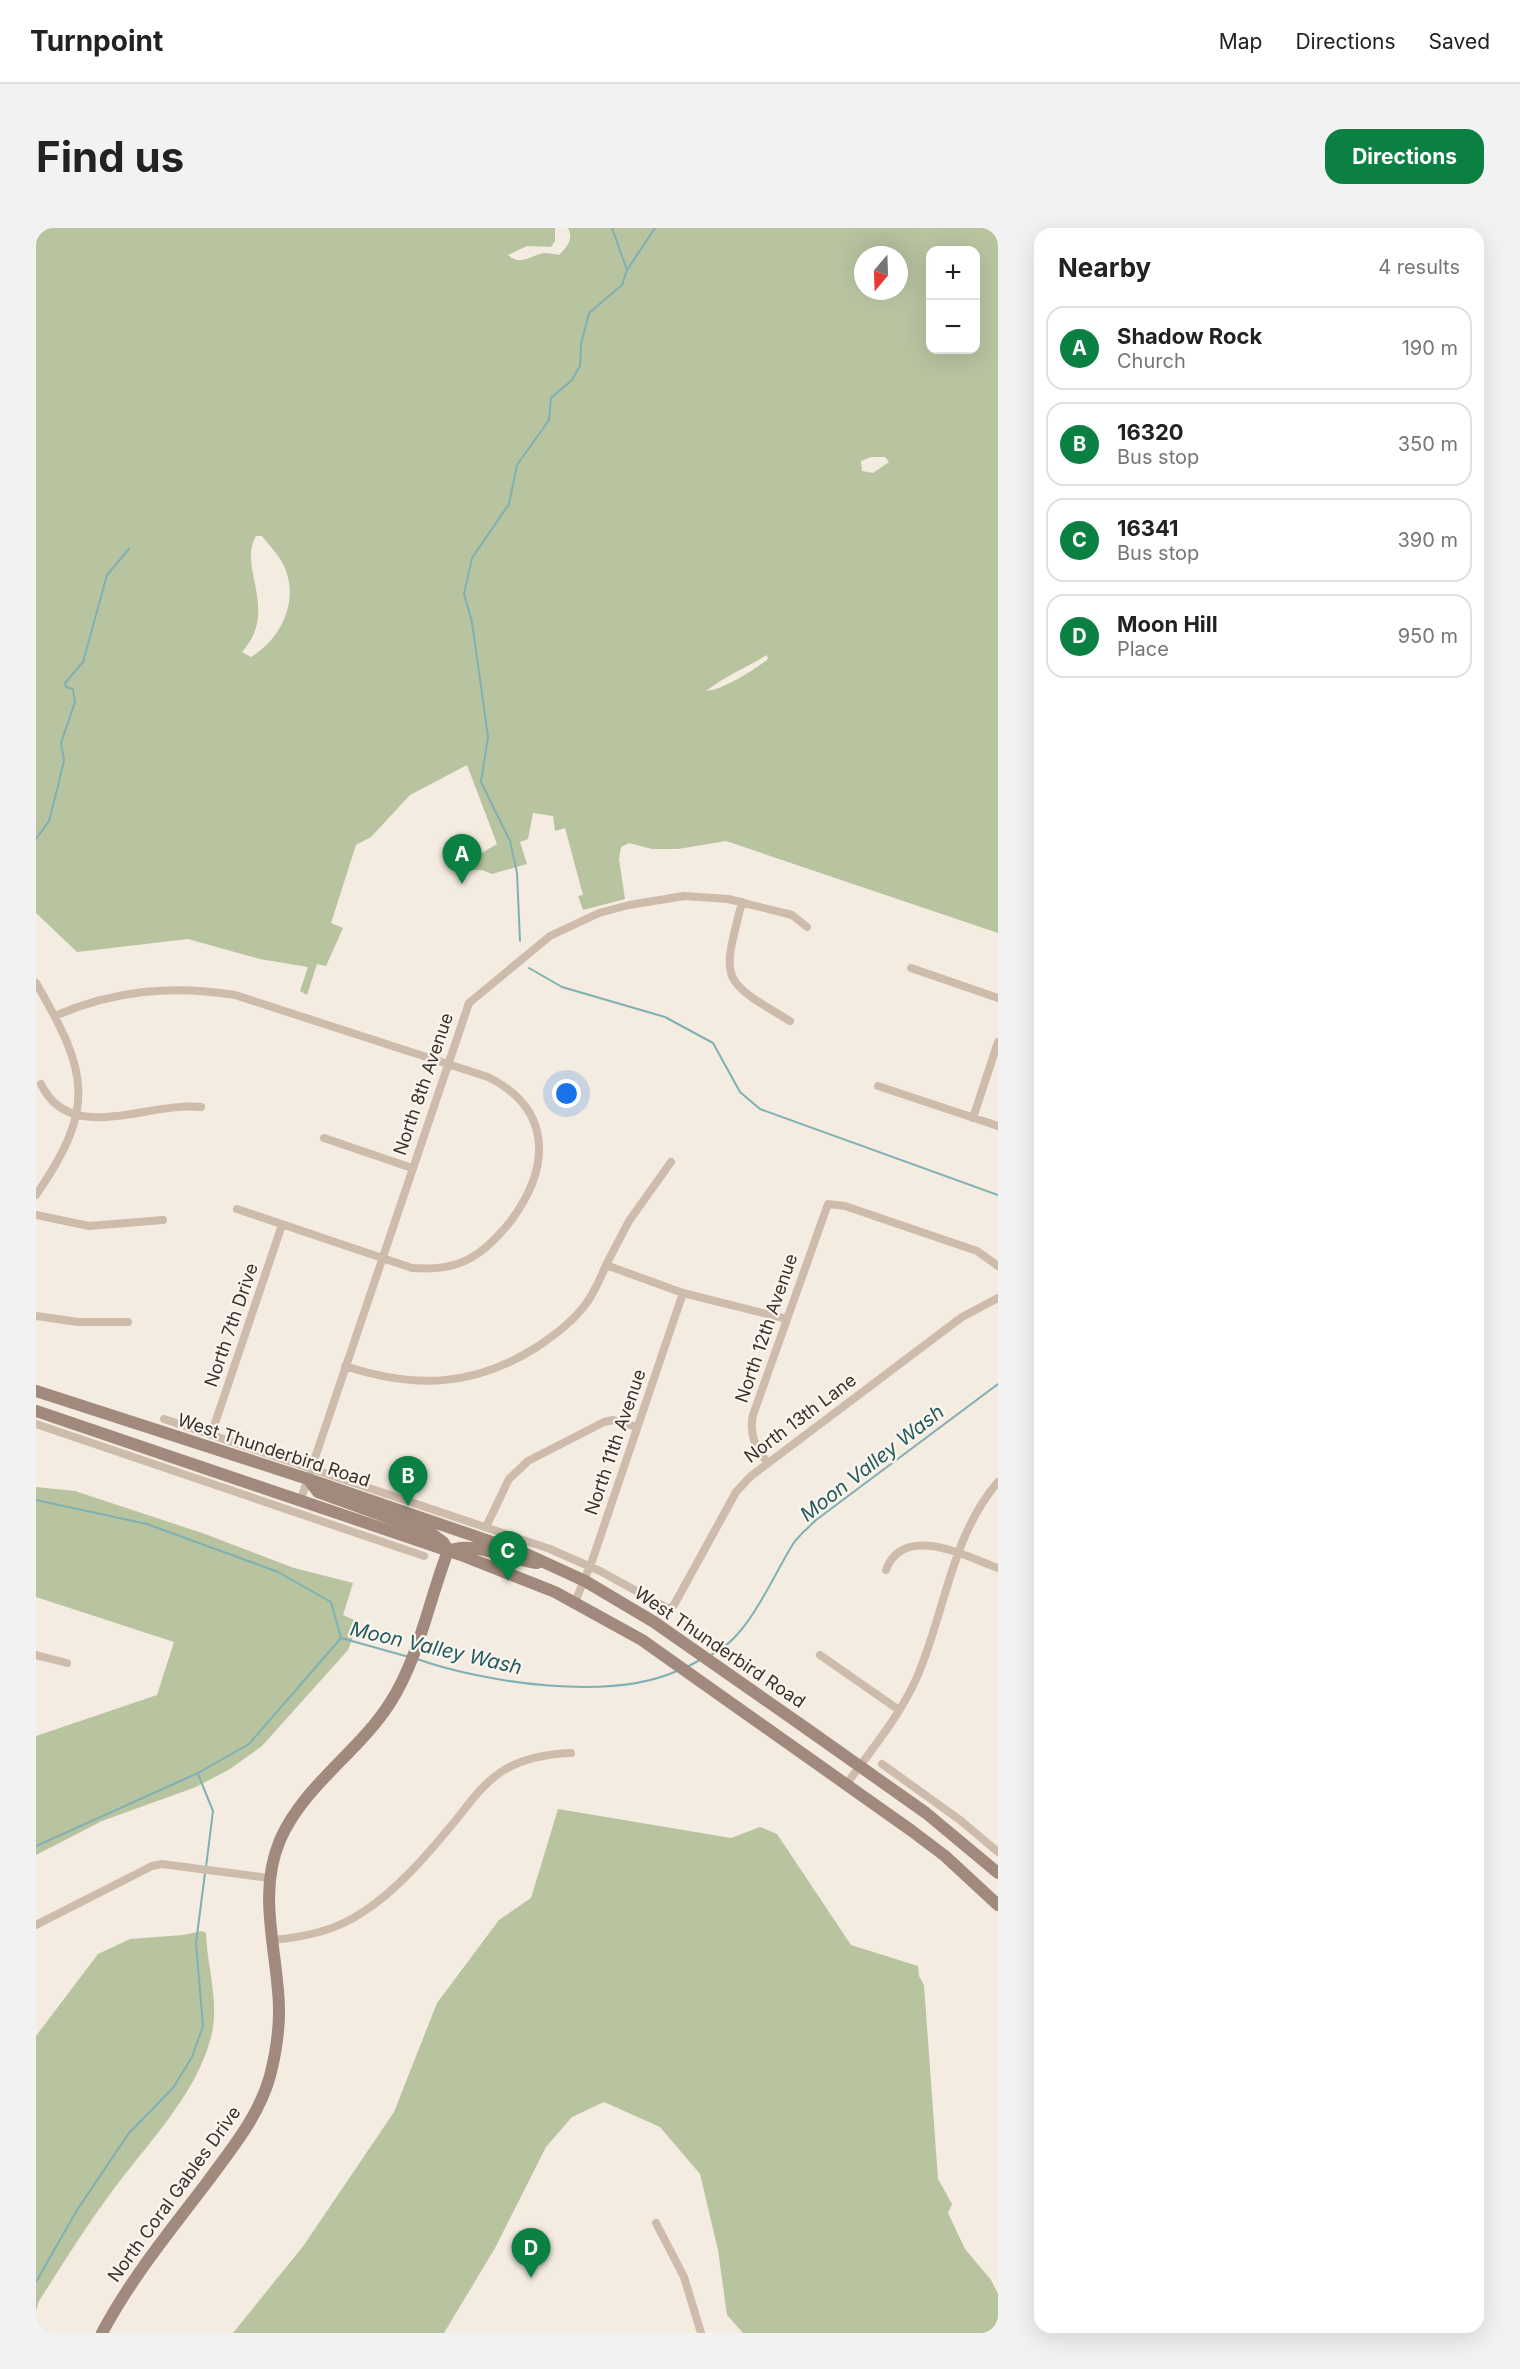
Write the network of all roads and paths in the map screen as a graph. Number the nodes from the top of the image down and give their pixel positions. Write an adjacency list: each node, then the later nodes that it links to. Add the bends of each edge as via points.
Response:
1 (742, 902): 2 (street, North 8th Avenue, via 792,915); 7 (street, via 730,954 731,976 746,994); 9 (street, North 8th Avenue, via 675,897 629,905 573,923 539,945 469,1003)
2 (807, 927)
3 (911, 968): 5 (street)
4 (36, 983): 6 (street)
5 (998, 998)
6 (55, 1016): 9 (street, via 129,993 203,990 259,1001); 13 (street, via 73,1055 78,1084)
7 (790, 1021)
8 (998, 1042): 14 (street)
9 (447, 1063): 18 (street, North 8th Avenue); 24 (street, via 503,1084 527,1108 539,1140 535,1177 526,1199 498,1237 459,1264 412,1268)
10 (41, 1084): 13 (street, via 51,1103)
11 (878, 1086): 14 (street)
12 (201, 1107): 13 (street, via 183,1105 101,1118)
13 (77, 1115): 19 (street, via 64,1154)
14 (972, 1118): 15 (street)
15 (998, 1126)
16 (324, 1138): 18 (street)
17 (671, 1162): 25 (street, via 634,1213)
18 (412, 1168): 24 (street, North 8th Avenue)
19 (36, 1195)
20 (237, 1209): 23 (street)
21 (36, 1215): 22 (street, via 89,1226)
22 (164, 1220)
23 (282, 1225): 24 (street); 38 (street, North 7th Drive)
24 (381, 1258): 32 (street, North 8th Avenue)
25 (606, 1264): 27 (street); 32 (street, via 588,1301 563,1329 499,1367 464,1378 422,1382 377,1377)
26 (998, 1266): 30 (street, North 12th Avenue, via 977,1251 845,1206 828,1204)
27 (683, 1293): 30 (street); 37 (street, North 11th Avenue)
28 (998, 1298): 39 (street, North 13th Lane, via 962,1317)
29 (36, 1316): 31 (street, via 78,1322)
30 (787, 1319): 39 (street, North 12th Avenue, via 751,1426 757,1448)
31 (128, 1322)
32 (345, 1366): 40 (street, North 8th Avenue)
33 (36, 1391): 40 (main road, West Thunderbird Road)
34 (36, 1411): 42 (main road, West Thunderbird Road)
35 (164, 1419): 38 (street, West Thunderbird Road)
36 (36, 1424): 44 (street, West Thunderbird Road)
37 (637, 1427): 43 (street, via 613,1420 604,1422 528,1461 509,1479); 49 (street, North 11th Avenue)
38 (211, 1435): 40 (street, West Thunderbird Road)
39 (767, 1462): 54 (street, North 13th Lane, via 736,1492)
40 (310, 1473): 42 (street, North 8th Avenue); 43 (street, West Thunderbird Road); 45 (main road, via 318,1492 431,1533); 48 (main road, West Thunderbird Road)
41 (998, 1482): 46 (street, via 972,1518)
42 (301, 1499): 44 (main road, West Thunderbird Road)
43 (486, 1527): 49 (street, West Thunderbird Road)
44 (383, 1535): 45 (main road, West Thunderbird Road); 47 (street, West Thunderbird Road)
45 (448, 1551): 48 (main road, via 463,1546); 53 (main road, West Thunderbird Road, via 519,1576); 69 (main road, North Coral Gables Drive, via 394,1696 369,1731 301,1804 280,1840)
46 (959, 1554): 50 (street); 51 (street, via 933,1546 901,1548 890,1558); 60 (street, via 921,1668)
47 (424, 1556)
48 (550, 1565): 52 (main road, West Thunderbird Road)
49 (590, 1567): 52 (street, North 11th Avenue); 54 (street, West Thunderbird Road)
50 (998, 1568)
51 (885, 1570)
52 (585, 1581): 53 (street, North 11th Avenue); 58 (main road, West Thunderbird Road, via 654,1622)
53 (575, 1602): 59 (main road, West Thunderbird Road, via 642,1640)
54 (669, 1609)
55 (36, 1655): 57 (street)
56 (820, 1655): 60 (street)
57 (67, 1663)
58 (741, 1683): 59 (main road); 63 (main road, West Thunderbird Road)
59 (728, 1702): 65 (main road, West Thunderbird Road)
60 (899, 1710): 63 (street)
61 (571, 1753): 72 (street, via 536,1756 501,1772 424,1856 363,1912 335,1928 305,1937)
62 (882, 1764): 64 (street)
63 (860, 1766): 65 (street); 66 (main road, West Thunderbird Road)
64 (904, 1780): 66 (street); 67 (street)
65 (846, 1785): 70 (main road, West Thunderbird Road, via 945,1856)
66 (896, 1791): 68 (main road, West Thunderbird Road)
67 (998, 1852)
68 (998, 1873)
69 (269, 1878): 71 (street, via 162,1864 152,1866); 72 (main road, North Coral Gables Drive)
70 (998, 1905)
71 (36, 1925)
72 (272, 1940): 74 (main road, North Coral Gables Drive, via 279,2022 272,2068 259,2104 239,2140 127,2290)
73 (656, 2223): 75 (street, via 684,2277)
74 (102, 2333)
75 (701, 2333)

